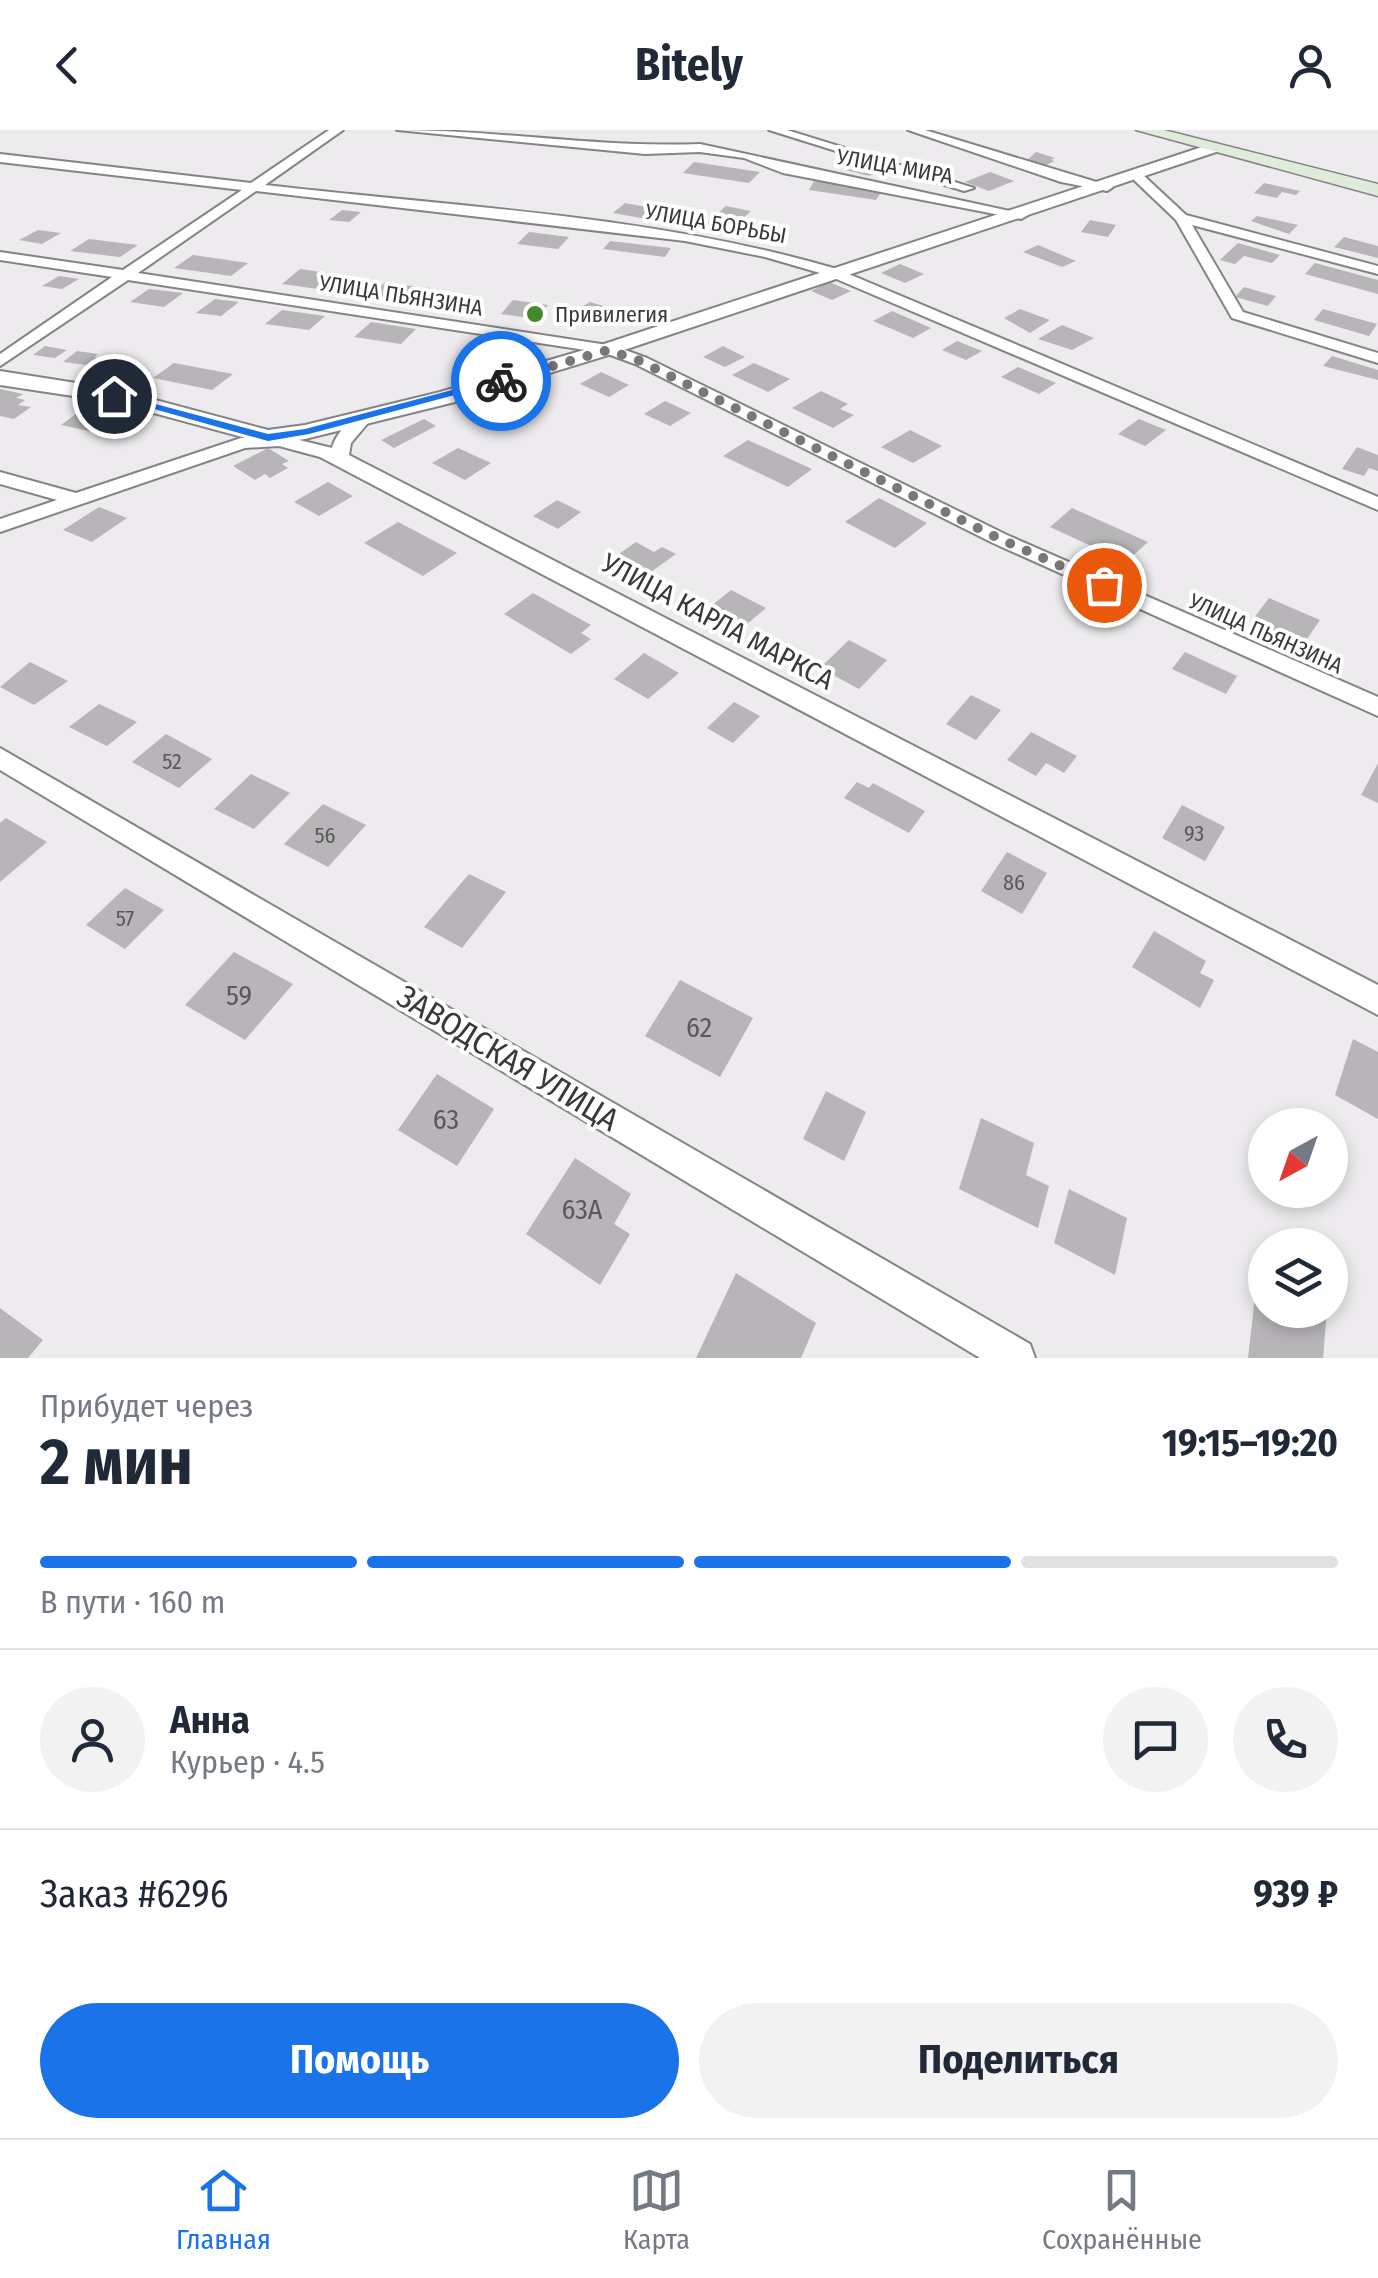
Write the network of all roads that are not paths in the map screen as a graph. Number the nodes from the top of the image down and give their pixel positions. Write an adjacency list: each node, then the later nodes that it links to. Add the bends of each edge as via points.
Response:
1 (337, 130): 10 (street)
2 (403, 130): 12 (street, УЛИЦА МИРА, via 645,150 700,148)
3 (775, 130): 12 (street)
4 (914, 130): 9 (street)
5 (1144, 130): 6 (main road)
6 (1211, 149): 8 (street); 11 (main road)
7 (0, 158): 10 (street, УЛИЦА БОРЬБЫ)
8 (1138, 177): 9 (street); 13 (street)
9 (1107, 186): 12 (street)
10 (254, 188): 16 (street, УЛИЦА БОРЬБЫ, via 685,238); 17 (street)
11 (1378, 190)
12 (1028, 212): 16 (street)
13 (1181, 218): 15 (street); 19 (street, via 1237,315)
14 (0, 256): 17 (street, УЛИЦА ПЬЯНЗИНА)
15 (1378, 270)
16 (832, 272): 18 (street); 27 (street, УЛИЦА БОРЬБЫ)
17 (127, 276): 18 (street, УЛИЦА ПЬЯНЗИНА); 20 (street)
18 (608, 350): 22 (street); 29 (street, УЛИЦА ПЬЯНЗИНА, via 1000,539)
19 (1378, 358)
20 (0, 361)
21 (0, 378): 23 (street, УЛИЦА КАРЛА МАРКСА, via 114,396)
22 (364, 417): 23 (street); 24 (street, via 342,442)
23 (268, 437): 24 (street, УЛИЦА КАРЛА МАРКСА); 26 (street)
24 (339, 457): 31 (street, УЛИЦА КАРЛА МАРКСА)
25 (0, 478): 26 (street)
26 (72, 498): 28 (street)
27 (1378, 504)
28 (0, 526)
29 (1378, 708)
30 (0, 758): 32 (street, ЗАВОДСКАЯ УЛИЦА)
31 (1378, 1001)
32 (1016, 1358)

